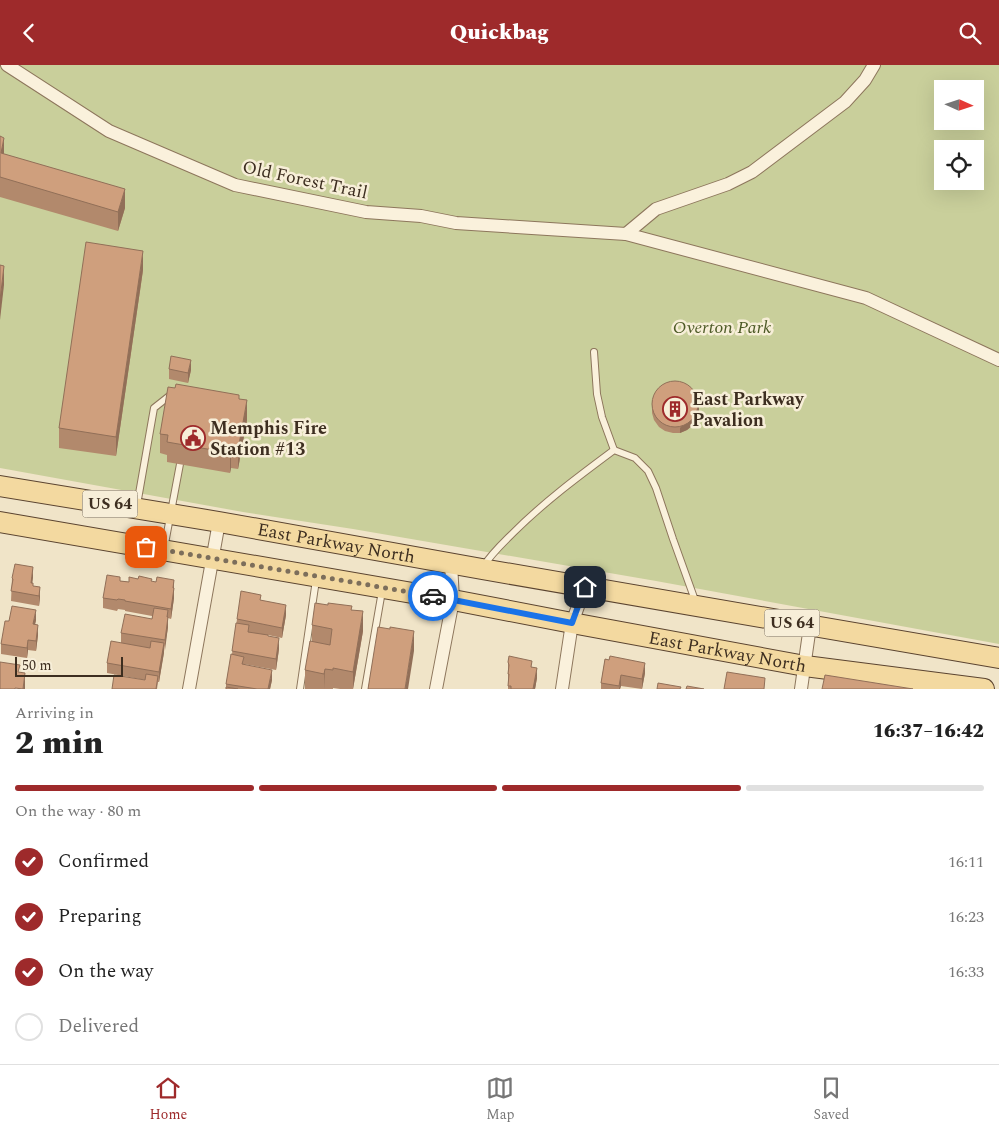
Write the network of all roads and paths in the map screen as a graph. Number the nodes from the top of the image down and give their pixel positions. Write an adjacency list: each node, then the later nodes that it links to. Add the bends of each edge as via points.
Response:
1 (7, 65): 3 (street, Old Forest Trail, via 109,131 235,185 366,212 421,216 456,223)
2 (874, 65): 3 (street, via 844,103 752,172 728,184 656,209)
3 (626, 235): 5 (street, Old Forest Trail, via 866,298)
4 (594, 352): 7 (lane, via 597,394)
5 (999, 360)
6 (184, 393): 10 (lane, via 175,392 154,408)
7 (614, 450): 17 (lane, via 530,515 491,555); 22 (lane, via 635,458 648,471)
8 (180, 464): 11 (lane)
9 (0, 486): 10 (main road, East Parkway North / US 64)
10 (136, 508): 11 (main road, East Parkway North / US 64)
11 (170, 514): 12 (main road, East Parkway North / US 64); 14 (lane)
12 (219, 522): 15 (street); 16 (main road, East Parkway North / US 64)
13 (0, 523): 14 (main road, East Parkway North / US 64)
14 (164, 550): 15 (main road, East Parkway North / US 64)
15 (212, 558): 18 (main road, East Parkway North / US 64); 28 (street)
16 (451, 563): 17 (main road, East Parkway North / US 64); 21 (street)
17 (482, 569): 20 (main road, East Parkway North / US 64)
18 (316, 576): 19 (main road, East Parkway North / US 64); 29 (lane)
19 (382, 587): 21 (main road, East Parkway North / US 64); 30 (lane)
20 (585, 587): 22 (main road, East Parkway North / US 64); 23 (street)
21 (453, 600): 23 (main road, East Parkway North / US 64); 31 (street)
22 (697, 606): 24 (main road, East Parkway North / US 64)
23 (572, 623): 26 (main road, East Parkway North / US 64); 32 (street)
24 (810, 626): 25 (main road, East Parkway North / US 64); 26 (street)
25 (999, 658)
26 (805, 665): 27 (main road, East Parkway North / US 64); 33 (street)
27 (889, 677): 34 (main road); 35 (main road, East Parkway North / US 64)
28 (190, 689)
29 (300, 689)
30 (365, 689)
31 (436, 689)
32 (562, 689)
33 (801, 689)
34 (918, 689)
35 (984, 689)

